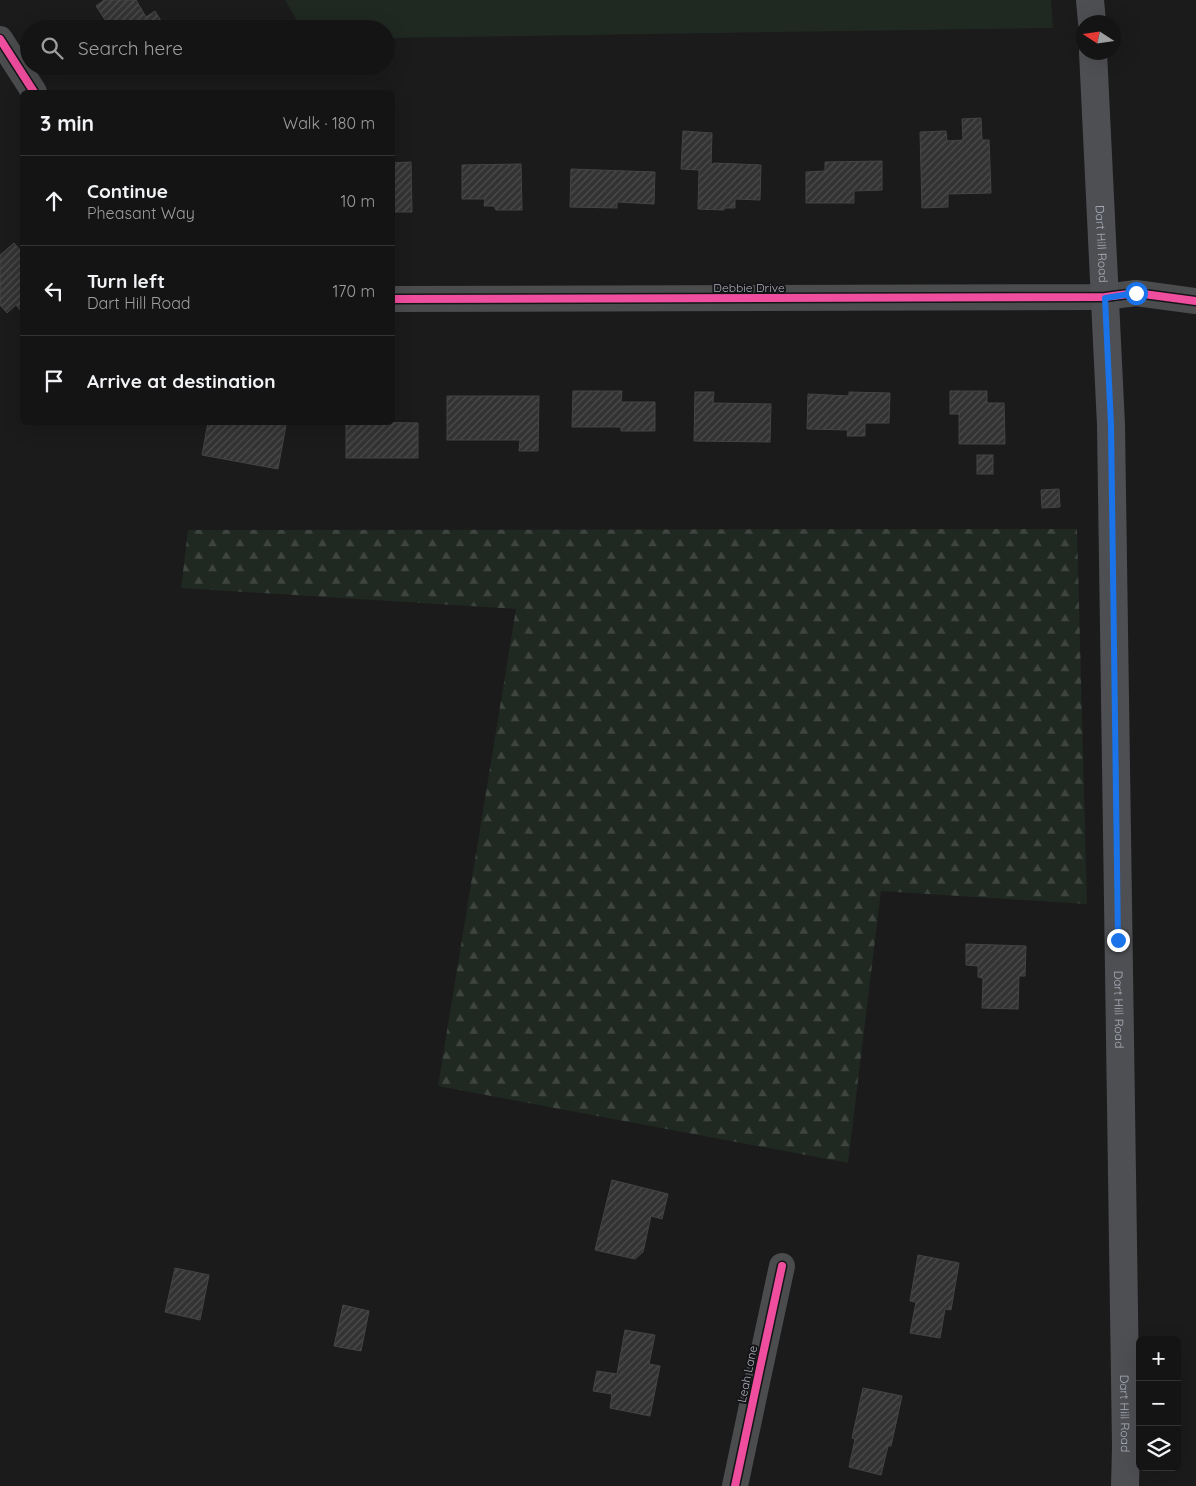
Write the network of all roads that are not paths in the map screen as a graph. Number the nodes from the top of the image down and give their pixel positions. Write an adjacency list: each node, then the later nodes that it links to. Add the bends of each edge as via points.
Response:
1 (1090, 0): 2 (main road)
2 (1091, 15)
3 (0, 39): 5 (street)
4 (1093, 60): 8 (main road, Dart Hill Road)
5 (20, 70)
6 (23, 75): 7 (street)
7 (33, 90)
8 (1105, 298): 9 (street, Debbie Drive); 10 (street, Debbie Drive, via 1136,293); 13 (main road, Dart Hill Road, via 1111,425)
9 (395, 299)
10 (1196, 301)
11 (782, 1266): 12 (street, Leah Lane)
12 (735, 1486)
13 (1124, 1486)

